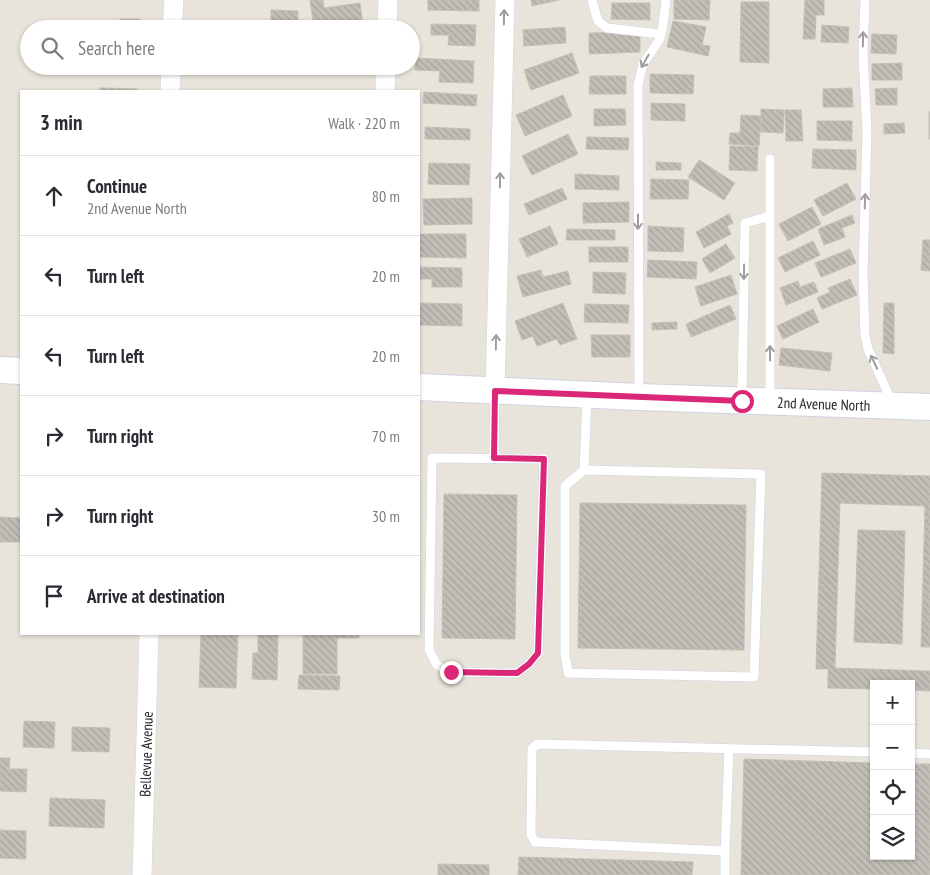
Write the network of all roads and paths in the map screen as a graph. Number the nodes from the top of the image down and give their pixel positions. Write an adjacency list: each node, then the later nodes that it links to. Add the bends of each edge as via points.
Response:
1 (174, 0): 7 (street)
2 (388, 0): 8 (street)
3 (505, 0): 19 (street, one-way to 3)
4 (592, 0): 9 (lane, via 598,21 607,28)
5 (666, 0): 9 (lane)
6 (865, 0): 24 (lane, one-way to 6, via 868,349 865,335 863,273 867,131 862,52)
7 (173, 20)
8 (387, 20)
9 (661, 34): 21 (lane, one-way to 21, via 643,64 638,85)
10 (171, 75): 12 (street)
11 (386, 75): 13 (street)
12 (170, 90)
13 (385, 90)
14 (770, 159): 15 (lane)
15 (770, 216): 22 (lane, one-way to 22, via 745,223); 23 (lane, one-way to 15)
16 (0, 370): 17 (street)
17 (20, 371)
18 (420, 387): 19 (street, 2nd Avenue North)
19 (495, 391): 20 (street, 2nd Avenue North); 26 (lane)
20 (588, 395): 21 (street, 2nd Avenue North); 27 (lane)
21 (639, 397): 22 (street, 2nd Avenue North)
22 (742, 401): 23 (street, 2nd Avenue North)
23 (770, 402): 24 (street, 2nd Avenue North)
24 (894, 406): 25 (street, 2nd Avenue North)
25 (930, 407)
26 (494, 458): 26 (lane, via 544,459 538,653 517,673 451,672 437,665 429,650 432,458)
27 (584, 470): 27 (lane, via 761,474 754,676 568,673 565,654 565,486)
28 (149, 635): 34 (street, Bellevue Avenue)
29 (729, 749): 30 (lane); 33 (lane); 33 (lane, via 538,744 532,748 531,834 534,842)
30 (870, 752)
31 (915, 753): 32 (lane)
32 (930, 754)
33 (725, 852): 35 (lane)
34 (142, 875)
35 (725, 875)

